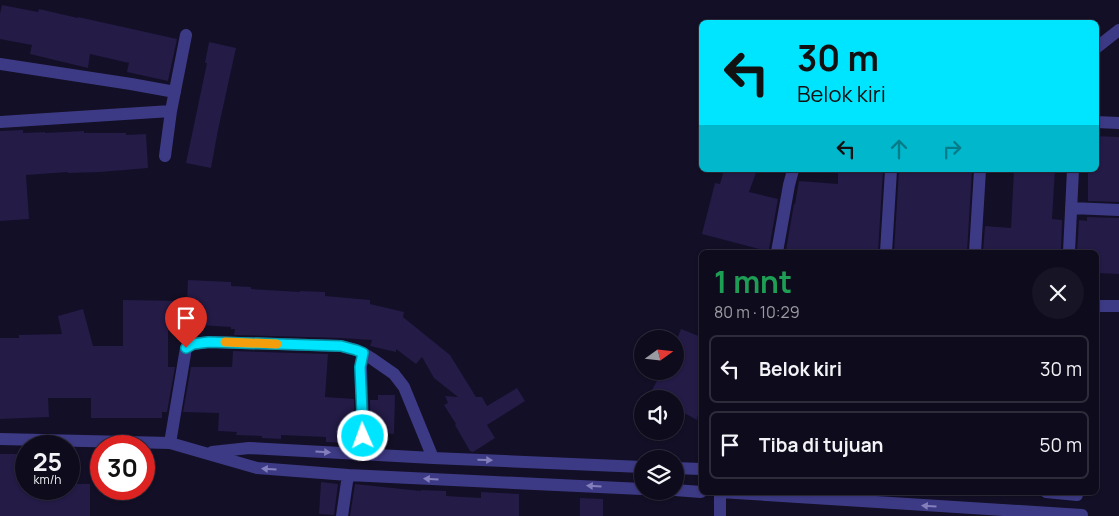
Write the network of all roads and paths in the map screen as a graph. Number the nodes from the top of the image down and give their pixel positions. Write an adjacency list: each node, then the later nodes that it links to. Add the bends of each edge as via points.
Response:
1 (1119, 30): 3 (street)
2 (186, 35): 5 (street)
3 (1099, 46)
4 (0, 64): 5 (street)
5 (175, 92): 6 (street)
6 (171, 111): 7 (street); 10 (street)
7 (0, 122)
8 (1099, 122): 9 (street)
9 (1119, 123)
10 (165, 156)
11 (793, 172): 17 (street)
12 (891, 172): 18 (street)
13 (980, 172): 19 (street)
14 (1073, 172): 15 (street)
15 (1071, 208): 16 (street); 20 (street)
16 (1119, 210)
17 (776, 250)
18 (886, 250)
19 (974, 250)
20 (1069, 250)
21 (1099, 306): 22 (street)
22 (1119, 306)
23 (363, 353): 25 (street, via 341,346 193,344 186,348); 27 (street, via 360,367); 28 (street, via 394,374 404,387)
24 (0, 439): 25 (street)
25 (170, 443): 26 (street)
26 (205, 453): 27 (street, one-way to 27, via 250,448); 32 (street, one-way to 26, via 257,468)
27 (364, 454): 28 (street)
28 (433, 458): 29 (street, one-way to 29)
29 (634, 467)
30 (684, 468): 31 (street)
31 (699, 469)
32 (348, 475): 33 (street, one-way to 32); 39 (street)
33 (634, 489)
34 (684, 491): 35 (street)
35 (699, 492)
36 (720, 495): 40 (street)
37 (765, 495): 41 (street, one-way to 37)
38 (1077, 495): 41 (street)
39 (342, 516)
40 (720, 516)
41 (1082, 516)

